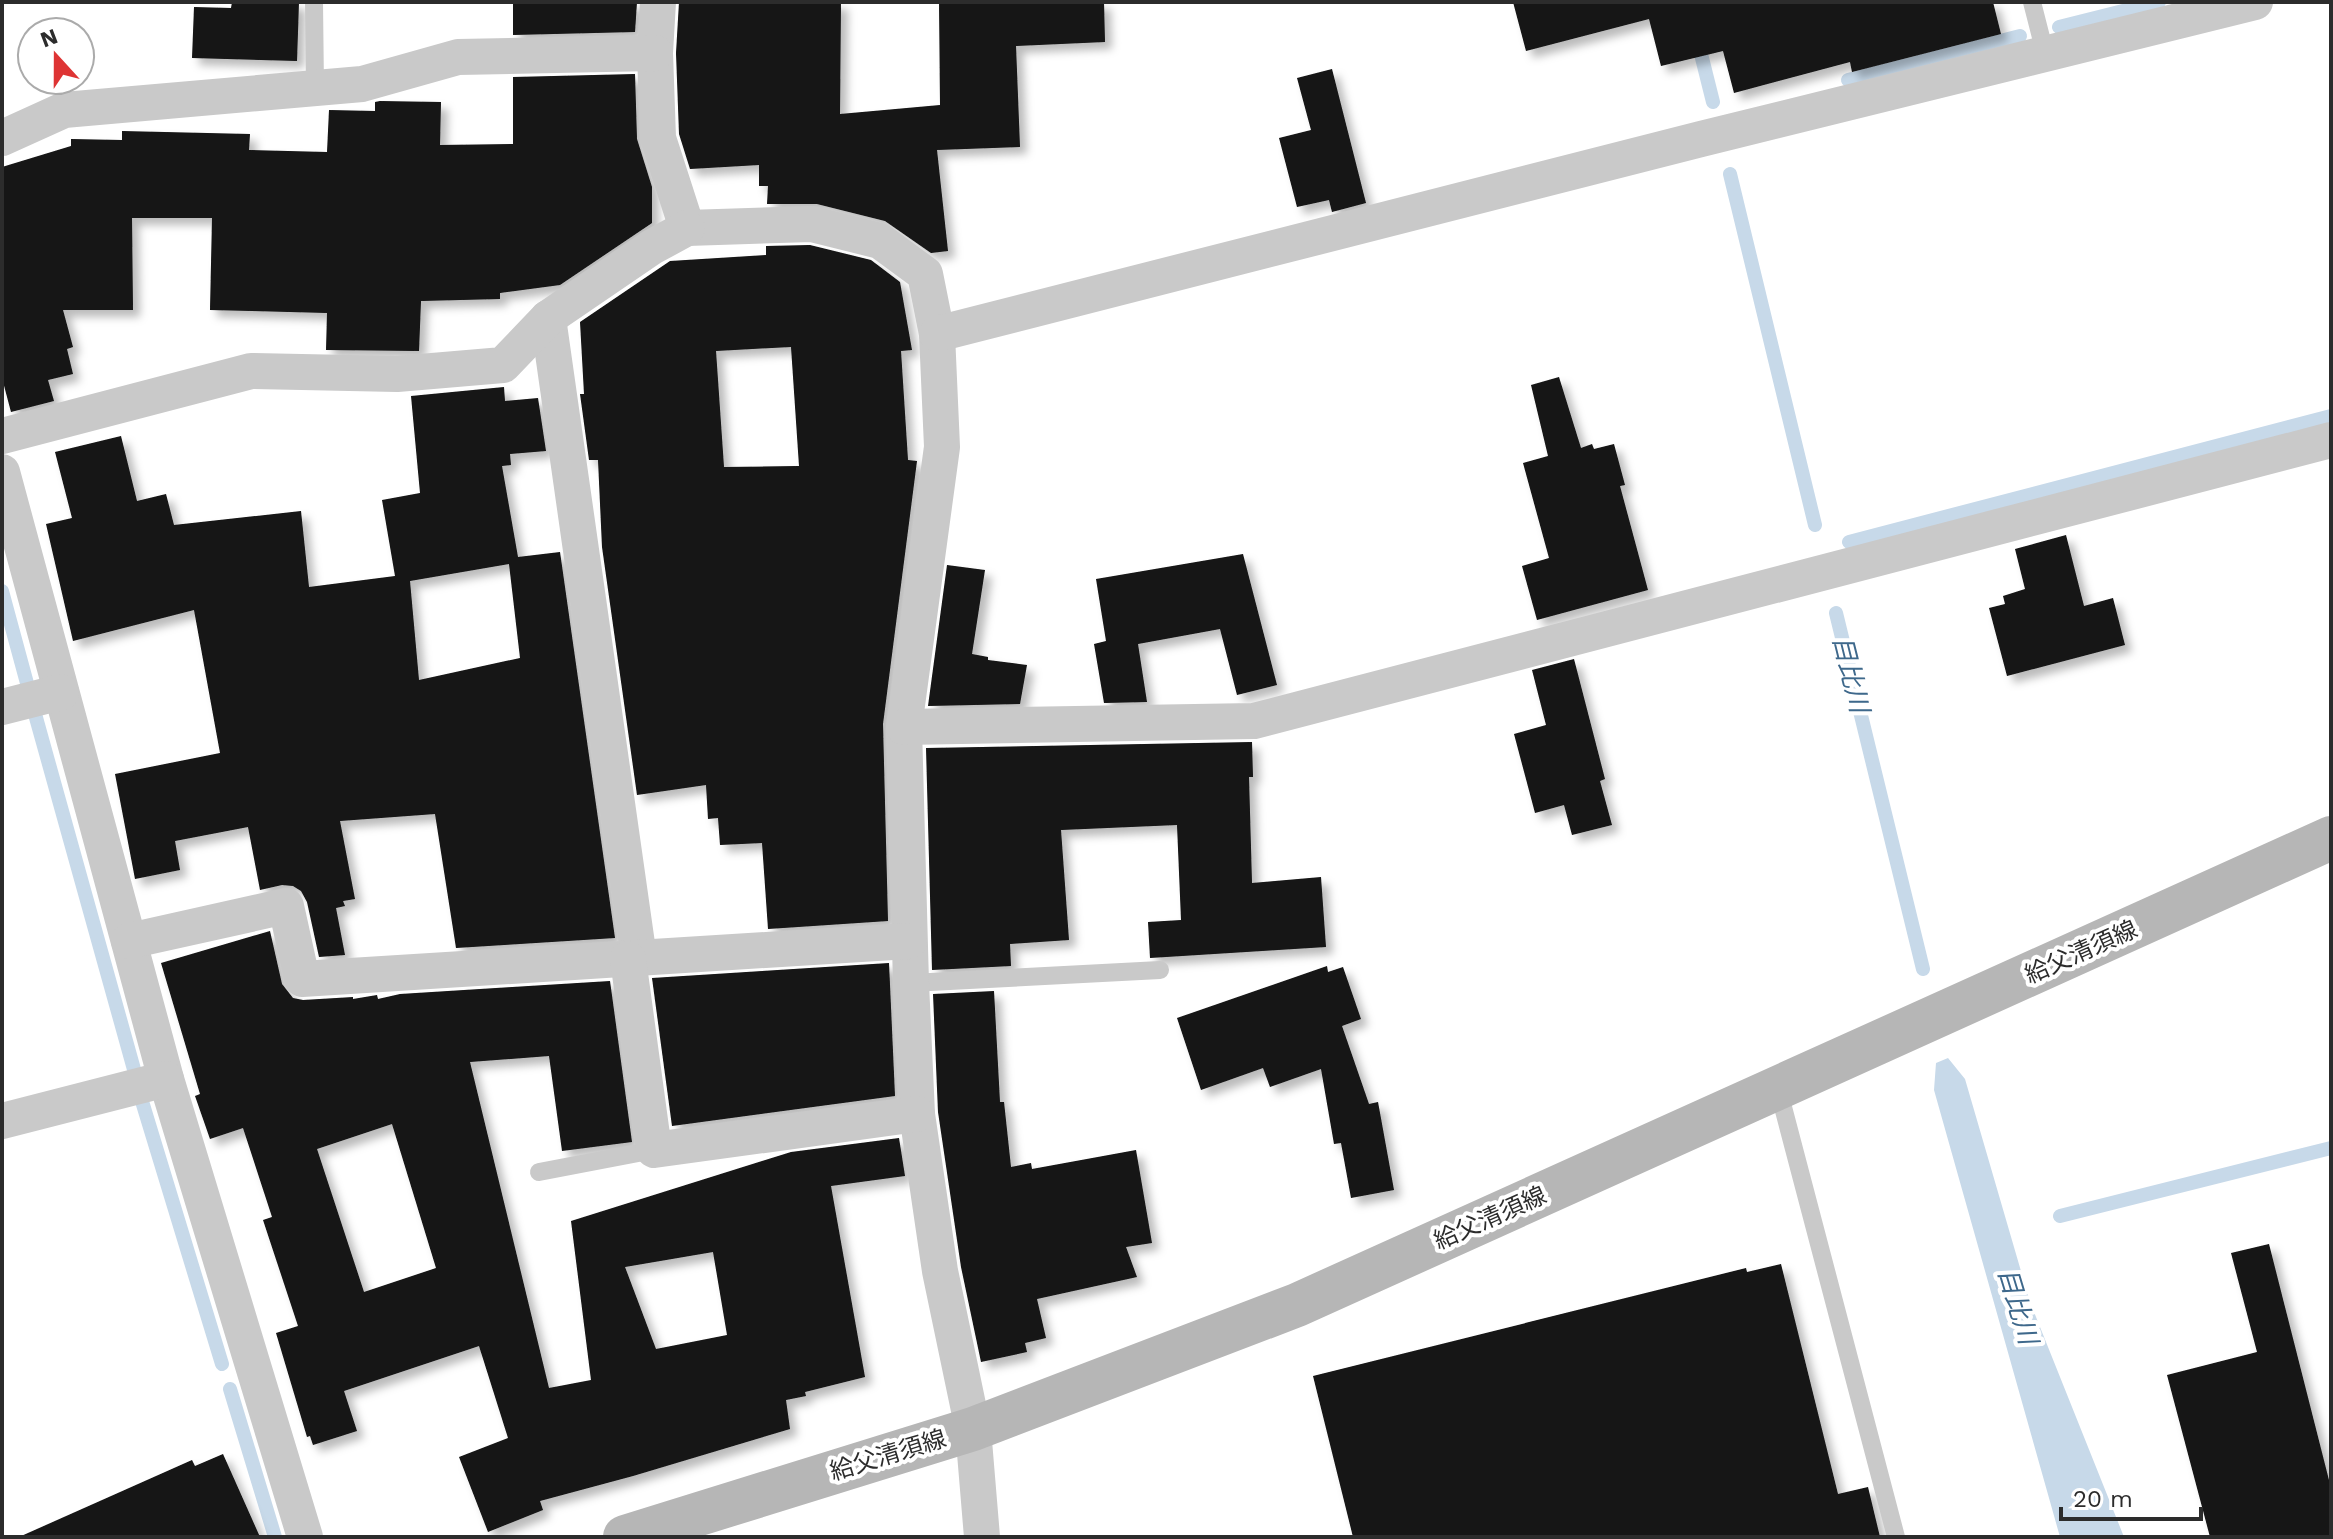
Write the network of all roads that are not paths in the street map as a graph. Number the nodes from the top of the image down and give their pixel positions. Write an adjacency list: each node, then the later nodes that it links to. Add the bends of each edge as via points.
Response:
1 (314, 2): 7 (lane)
2 (658, 2): 5 (street)
3 (2032, 2): 6 (lane)
4 (2255, 2): 6 (street)
5 (655, 53): 7 (street, via 458,57 362,84); 9 (street, via 658,138)
6 (2045, 53): 11 (street)
7 (315, 88): 8 (street, via 64,110)
8 (2, 138)
9 (687, 228): 10 (street); 11 (street, via 812,224 880,241 925,274)
10 (548, 318): 12 (street, via 503,365 397,374 251,371); 21 (street)
11 (937, 334): 17 (street, via 942,447)
12 (2, 436)
13 (2331, 440): 17 (street, via 1254,721)
14 (2, 472): 15 (street)
15 (61, 692): 16 (street); 19 (street)
16 (2, 707)
17 (904, 727): 20 (street)
18 (2331, 838): 25 (main road, 給父清須線)
19 (129, 941): 21 (street, via 286,906 302,979); 24 (street)
20 (909, 941): 21 (street); 23 (street)
21 (634, 959): 28 (street)
22 (1160, 970): 23 (lane)
23 (911, 983): 26 (street)
24 (166, 1079): 27 (street); 31 (street)
25 (1778, 1088): 30 (main road, 給父清須線, via 1297,1305); 34 (lane)
26 (917, 1114): 28 (street); 30 (street, via 940,1271)
27 (2, 1121)
28 (654, 1150): 29 (lane)
29 (539, 1172)
30 (973, 1429): 32 (main road, 給父清須線); 33 (street)
31 (305, 1537)
32 (625, 1537)
33 (982, 1537)
34 (1896, 1537)

